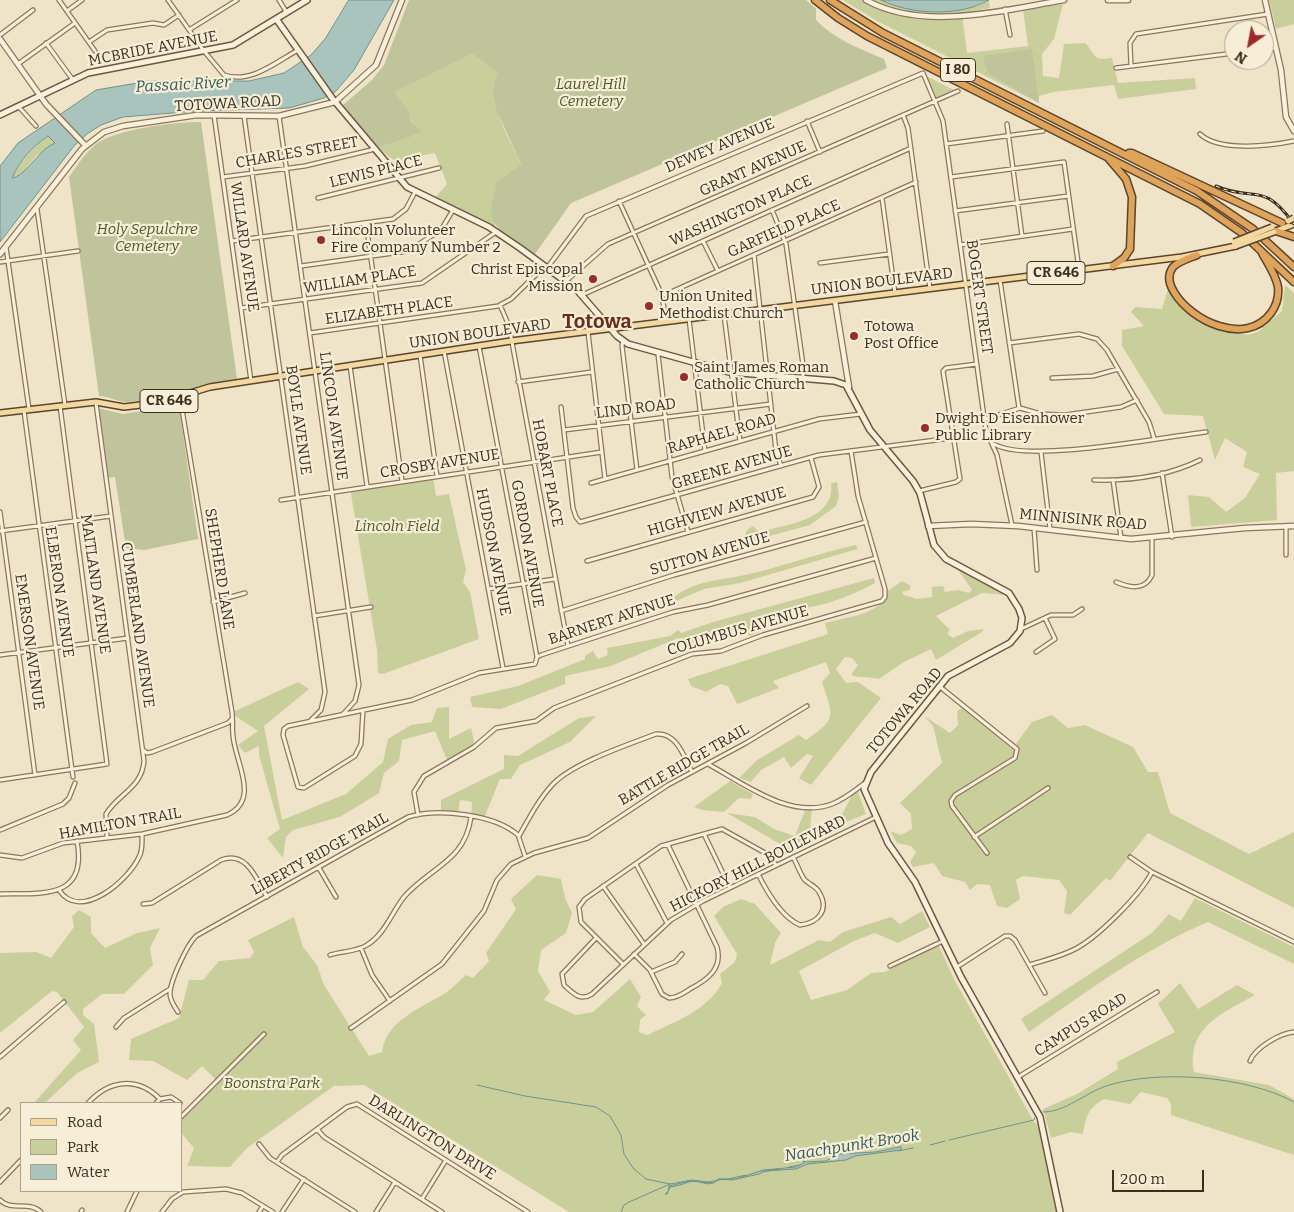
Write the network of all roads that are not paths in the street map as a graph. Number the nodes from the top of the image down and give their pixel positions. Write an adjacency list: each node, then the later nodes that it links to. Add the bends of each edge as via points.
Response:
1 (58, 0): 18 (street)
2 (82, 0): 18 (street)
3 (169, 0): 21 (street)
4 (237, 0): 24 (street)
5 (279, 0): 19 (street)
6 (307, 0): 19 (main road, MCBRIDE AVENUE)
7 (402, 0): 42 (street, via 376,65)
8 (815, 0): 64 (highway, I 80, via 868,36)
9 (830, 0): 63 (highway, I 80, via 883,33)
10 (866, 0): 16 (street, via 888,11 932,18)
11 (1058, 0): 12 (street); 16 (street)
12 (1064, 0)
13 (1108, 0): 14 (street)
14 (1126, 0)
15 (1265, 0): 20 (street)
16 (1005, 8): 26 (street)
17 (33, 10): 25 (street)
18 (67, 11): 23 (street)
19 (287, 13): 22 (main road, MCBRIDE AVENUE)
20 (1268, 14): 30 (street); 36 (street, via 1136,34 1130,43)
21 (179, 15): 24 (street); 28 (street, via 164,25 153,23 105,31)
22 (277, 20): 31 (main road); 33 (main road, MCBRIDE AVENUE, via 233,45)
23 (75, 23): 28 (street); 29 (street)
24 (189, 30): 33 (street)
25 (0, 34)
26 (1010, 35)
27 (0, 39): 35 (street)
28 (90, 42): 32 (street)
29 (46, 43): 35 (street); 39 (street)
30 (1276, 48): 54 (street, via 1286,116)
31 (299, 49): 33 (street, via 253,75 240,77 221,73); 42 (main road)
32 (96, 51)
33 (204, 51): 39 (main road, MCBRIDE AVENUE, via 101,70)
34 (1224, 54): 36 (street)
35 (18, 64): 41 (street)
36 (1131, 66): 37 (street)
37 (1116, 68)
38 (923, 73): 43 (street, BOGERT STREET); 50 (street, DEWEY AVENUE)
39 (73, 80): 41 (main road, MCBRIDE AVENUE)
40 (958, 91): 43 (street, GRANT AVENUE)
41 (41, 97): 44 (main road, MCBRIDE AVENUE); 58 (street)
42 (333, 98): 48 (street, TOTOWA ROAD); 61 (main road)
43 (936, 101): 49 (street, GRANT AVENUE); 59 (street, BOGERT STREET)
44 (18, 106): 45 (main road, MCBRIDE AVENUE); 52 (street)
45 (1, 114)
46 (214, 115): 47 (street, TOTOWA ROAD); 58 (street, TOTOWA ROAD, via 123,126 104,132); 69 (street, WILLARD AVENUE)
47 (244, 116): 48 (street, TOTOWA ROAD); 68 (street, BOYLE AVENUE)
48 (279, 116): 66 (street, LINCOLN AVENUE)
49 (903, 116): 60 (street); 62 (street, GRANT AVENUE)
50 (807, 121): 62 (street); 77 (street, DEWEY AVENUE)
51 (1007, 124): 56 (street)
52 (36, 126)
53 (1043, 131): 56 (street)
54 (1294, 131)
55 (1200, 134): 57 (street, via 1209,141 1227,146)
56 (1008, 135): 59 (street); 67 (street)
57 (1294, 141)
58 (84, 144): 79 (street, TOTOWA ROAD)
59 (946, 144): 70 (street, BOGERT STREET)
60 (911, 148): 72 (street); 81 (street, WASHINGTON PLACE)
61 (375, 149): 66 (street, CHARLES STREET); 71 (main road)
62 (820, 152): 90 (street, GRANT AVENUE)
63 (1125, 154): 85 (highway, via 1132,153); 114 (highway, I 80, via 1226,209)
64 (1106, 156): 99 (highway, I 80, via 1200,204); 112 (highway, via 1126,179 1132,198 1130,249)
65 (439, 168): 71 (street, LEWIS PLACE)
66 (287, 169): 68 (street, CHARLES STREET); 88 (street, LINCOLN AVENUE)
67 (1013, 169): 70 (street); 74 (street, via 1064,162); 78 (street)
68 (252, 174): 69 (street, CHARLES STREET); 92 (street, BOYLE AVENUE)
69 (223, 177): 94 (street, WILLARD AVENUE)
70 (951, 177): 82 (street, BOGERT STREET)
71 (399, 178): 73 (main road); 75 (street, LEWIS PLACE)
72 (916, 182): 76 (street, GARFIELD PLACE); 121 (street)
73 (415, 192): 80 (main road); 84 (street, via 399,216)
74 (1068, 196): 78 (street); 86 (street)
75 (318, 198)
76 (882, 198): 96 (street, GARFIELD PLACE); 102 (street)
77 (619, 201): 90 (street); 113 (street, DEWEY AVENUE, via 584,217)
78 (1017, 202): 82 (street); 91 (street)
79 (37, 209): 98 (street, TOTOWA ROAD); 103 (street, MAITLAND AVENUE)
80 (453, 210): 89 (main road); 106 (street, via 441,230 408,251)
81 (772, 210): 95 (street, WASHINGTON PLACE); 96 (street)
82 (955, 211): 97 (street, BOGERT STREET)
83 (1294, 218): 85 (main road, UNION BOULEVARD, bridge)
84 (366, 223): 88 (street); 106 (street)
85 (1289, 223): 87 (main road, UNION BOULEVARD); 87 (main road, UNION BOULEVARD)
86 (1073, 229): 91 (street); 115 (street)
87 (1274, 230): 93 (highway); 105 (main road, UNION BOULEVARD, bridge)
88 (296, 232): 92 (street); 111 (street, LINCOLN AVENUE)
89 (496, 232): 113 (main road); 122 (street, WILLIAM PLACE, via 425,281)
90 (634, 233): 110 (street); 118 (street, GRANT AVENUE, via 605,246)
91 (1022, 236): 97 (street)
92 (261, 237): 94 (street); 128 (street, BOYLE AVENUE)
93 (1294, 238)
94 (232, 241): 131 (street, WILLARD AVENUE)
95 (703, 241): 110 (street, WASHINGTON PLACE); 116 (street)
96 (785, 241): 104 (street, GARFIELD PLACE); 130 (street)
97 (960, 244): 120 (street, BOGERT STREET)
98 (6, 247): 101 (street, TOTOWA ROAD); 107 (street, ELBERON AVENUE)
99 (1258, 247): 105 (highway, via 1276,278 1278,296 1266,318 1244,328 1203,320 1186,308 1174,293 1170,282 1172,270 1178,263); 119 (highway, I 80)
100 (78, 251): 103 (street)
101 (0, 254)
102 (890, 254): 109 (street); 123 (street)
103 (44, 255): 107 (street); 166 (street, MAITLAND AVENUE)
104 (754, 255): 116 (street, GARFIELD PLACE); 132 (street)
105 (1197, 255): 112 (main road, UNION BOULEVARD)
106 (371, 256): 111 (street); 122 (street)
107 (8, 261): 108 (street); 170 (street, ELBERON AVENUE)
108 (0, 262)
109 (820, 263)
110 (648, 265): 124 (street, WASHINGTON PLACE); 125 (street)
111 (301, 266): 126 (street, LINCOLN AVENUE)
112 (1113, 266): 115 (main road, UNION BOULEVARD / CR 646)
113 (546, 267): 118 (main road); 129 (street, ELIZABETH PLACE, via 511,300)
114 (1294, 267)
115 (1079, 270): 117 (main road, UNION BOULEVARD / CR 646)
116 (718, 271): 125 (street, GARFIELD PLACE)
117 (1000, 280): 120 (main road, UNION BOULEVARD / CR 646); 142 (street)
118 (566, 281): 124 (main road)
119 (1294, 282)
120 (965, 284): 121 (main road, UNION BOULEVARD / CR 646); 149 (street, BOGERT STREET)
121 (930, 289): 123 (main road, UNION BOULEVARD / CR 646)
122 (375, 290): 126 (street, WILLIAM PLACE); 136 (street)
123 (895, 293): 127 (main road, UNION BOULEVARD / CR 646)
124 (581, 295): 137 (main road)
125 (662, 296): 135 (street)
126 (305, 300): 128 (street, WILLIAM PLACE); 139 (street, LINCOLN AVENUE)
127 (835, 301): 130 (main road, UNION BOULEVARD / CR 646); 161 (street)
128 (270, 304): 131 (street, WILLIAM PLACE); 155 (street, BOYLE AVENUE)
129 (500, 305): 136 (street, ELIZABETH PLACE); 140 (street, HOBART PLACE)
130 (796, 306): 132 (main road, UNION BOULEVARD / CR 646); 157 (street)
131 (241, 308): 159 (street, WILLARD AVENUE)
132 (760, 310): 133 (main road, UNION BOULEVARD / CR 646); 156 (street)
133 (724, 315): 134 (main road, UNION BOULEVARD / CR 646); 154 (street)
134 (689, 319): 135 (main road, UNION BOULEVARD / CR 646); 148 (street)
135 (667, 322): 137 (main road, UNION BOULEVARD / CR 646)
136 (380, 323): 139 (street, ELIZABETH PLACE); 147 (street)
137 (611, 329): 138 (main road, UNION BOULEVARD / CR 646); 141 (main road)
138 (588, 331): 140 (main road, UNION BOULEVARD / CR 646); 153 (street)
139 (310, 333): 152 (street, LINCOLN AVENUE)
140 (511, 341): 143 (main road, UNION BOULEVARD / CR 646); 160 (street, HOBART PLACE)
141 (623, 341): 145 (main road); 176 (street)
142 (1009, 343): 151 (street, via 1086,334 1103,344); 169 (street)
143 (479, 346): 144 (main road, UNION BOULEVARD / CR 646); 195 (street, GORDON AVENUE)
144 (444, 351): 146 (main road, UNION BOULEVARD / CR 646); 198 (street, HUDSON AVENUE)
145 (658, 354): 148 (main road); 174 (street)
146 (420, 355): 147 (main road, UNION BOULEVARD / CR 646); 200 (street)
147 (385, 360): 150 (main road, UNION BOULEVARD / CR 646); 204 (street)
148 (695, 364): 154 (main road); 171 (street)
149 (977, 364): 175 (street, BOGERT STREET); 181 (street, via 942,371)
150 (350, 366): 152 (main road, UNION BOULEVARD / CR 646); 206 (street)
151 (1118, 369): 158 (street, via 1093,376); 163 (street)
152 (315, 371): 155 (main road, UNION BOULEVARD / CR 646); 208 (street, LINCOLN AVENUE)
153 (592, 372): 160 (street); 177 (street)
154 (731, 372): 156 (main road); 168 (street)
155 (280, 376): 159 (main road, UNION BOULEVARD / CR 646); 210 (street, BOYLE AVENUE)
156 (767, 376): 157 (main road); 165 (street)
157 (802, 378): 161 (main road, via 838,381)
158 (1052, 378)
159 (251, 381): 162 (main road, UNION BOULEVARD / CR 646, via 204,388)
160 (518, 382): 194 (street, HOBART PLACE)
161 (848, 387): 173 (main road)
162 (180, 397): 164 (main road, UNION BOULEVARD / CR 646, via 124,407); 237 (street, SHEPHERD LANE)
163 (1137, 400): 169 (street, via 1121,407 1065,415 1047,415); 182 (street, via 1150,422)
164 (96, 402): 166 (main road, CR 646); 213 (street, CUMBERLAND AVENUE)
165 (771, 404): 168 (street, LIND ROAD); 179 (street)
166 (63, 405): 170 (main road, CR 646); 214 (street, MAITLAND AVENUE)
167 (561, 407): 178 (street)
168 (736, 408): 171 (street, LIND ROAD); 183 (street)
169 (1019, 408): 175 (street)
170 (26, 410): 172 (main road, CR 646); 217 (street, ELBERON AVENUE)
171 (701, 412): 174 (street, LIND ROAD); 186 (street)
172 (0, 413)
173 (861, 414): 179 (street, RAPHAEL ROAD, via 823,418); 185 (main road)
174 (666, 417): 176 (street, LIND ROAD); 192 (street)
175 (985, 419): 184 (street, BOGERT STREET, via 987,434)
176 (631, 421): 177 (street, LIND ROAD); 197 (street)
177 (599, 425): 178 (street, LIND ROAD); 188 (street)
178 (564, 430): 190 (street)
179 (774, 432): 183 (street, RAPHAEL ROAD); 196 (street)
180 (1206, 432): 182 (street)
181 (952, 438): 185 (street, GREENE AVENUE); 207 (street, via 960,479)
182 (1154, 438): 189 (street)
183 (740, 441): 186 (street, RAPHAEL ROAD)
184 (994, 444): 189 (street, via 1009,450); 216 (street, BOGERT STREET)
185 (883, 447): 187 (street, GREENE AVENUE); 207 (main road)
186 (705, 451): 192 (street, RAPHAEL ROAD)
187 (851, 451): 191 (street, GREENE AVENUE); 215 (street)
188 (602, 452): 190 (street, CROSBY AVENUE); 201 (street)
189 (1041, 452): 222 (street)
190 (567, 456): 194 (street, CROSBY AVENUE); 209 (street, GREENE AVENUE, via 575,514 580,522)
191 (811, 458): 196 (street, GREENE AVENUE); 224 (street, HIGHVIEW AVENUE, via 819,487 813,496)
192 (671, 460): 197 (street, RAPHAEL ROAD); 209 (street)
193 (1200, 460): 199 (street)
194 (533, 461): 195 (street, CROSBY AVENUE); 232 (street, HOBART PLACE)
195 (501, 466): 198 (street, CROSBY AVENUE); 234 (street, GORDON AVENUE)
196 (782, 466): 209 (street, GREENE AVENUE)
197 (637, 470): 201 (street, RAPHAEL ROAD)
198 (466, 471): 200 (street, CROSBY AVENUE); 235 (street, HUDSON AVENUE)
199 (1162, 473): 203 (street); 225 (street)
200 (437, 476): 204 (street, CROSBY AVENUE)
201 (605, 479): 205 (street, RAPHAEL ROAD)
202 (1094, 480): 203 (street)
203 (1113, 480): 226 (street)
204 (402, 481): 206 (street, CROSBY AVENUE)
205 (591, 483)
206 (368, 487): 208 (street, CROSBY AVENUE)
207 (919, 491): 218 (main road)
208 (332, 492): 210 (street, CROSBY AVENUE); 240 (street, LINCOLN AVENUE)
209 (678, 495): 224 (street)
210 (298, 497): 211 (street, CROSBY AVENUE); 242 (street, BOYLE AVENUE)
211 (282, 500)
212 (0, 512): 223 (street, EMERSON AVENUE)
213 (111, 516): 214 (street); 245 (street, CUMBERLAND AVENUE)
214 (75, 521): 217 (street); 246 (street, MAITLAND AVENUE)
215 (866, 522): 229 (street); 241 (street, SUTTON AVENUE)
216 (1012, 525): 218 (street, MINNISINK ROAD); 220 (street, MINNISINK ROAD)
217 (39, 526): 223 (street); 248 (street, ELBERON AVENUE)
218 (928, 526): 244 (main road, via 941,555 1011,595 1021,614)
219 (1294, 526): 221 (street, MINNISINK ROAD)
220 (1034, 527): 222 (street, MINNISINK ROAD); 231 (street)
221 (1286, 527): 225 (street, MINNISINK ROAD); 228 (street)
222 (1050, 529): 226 (street, MINNISINK ROAD)
223 (1, 531): 249 (street, EMERSON AVENUE)
224 (688, 532): 230 (street, HIGHVIEW AVENUE)
225 (1172, 537): 227 (street, MINNISINK ROAD)
226 (1122, 539): 227 (street, MINNISINK ROAD)
227 (1152, 539): 233 (street, via 1150,580 1137,586)
228 (1286, 555)
229 (876, 558): 247 (street, BARNERT AVENUE, via 673,612); 271 (street, COLUMBUS AVENUE, via 884,586 885,597 880,602 762,635 721,651 692,654 558,706 536,721 496,728 474,748 424,776 414,792)
230 (587, 560)
231 (1037, 570)
232 (555, 579): 234 (street); 241 (street, HOBART PLACE)
233 (1116, 582)
234 (523, 584): 235 (street); 252 (street, GORDON AVENUE)
235 (488, 589): 253 (street, HUDSON AVENUE)
236 (245, 593): 237 (street)
237 (213, 602): 258 (street, SHEPHERD LANE)
238 (371, 607): 240 (street)
239 (1082, 609): 243 (street, via 1073,615 1055,614)
240 (349, 610): 242 (street); 257 (street, LINCOLN AVENUE, via 359,689 355,701)
241 (561, 611): 247 (street, HOBART PLACE)
242 (314, 616): 259 (street, BOYLE AVENUE, via 325,696 321,710)
243 (1045, 618): 244 (street); 250 (street, via 1055,639)
244 (1020, 629): 254 (main road, TOTOWA ROAD, via 1005,646 959,669)
245 (128, 638): 246 (street); 261 (street, CUMBERLAND AVENUE)
246 (92, 643): 248 (street); 263 (street, MAITLAND AVENUE, via 108,762)
247 (568, 646): 252 (street, BARNERT AVENUE)
248 (55, 647): 249 (street); 263 (street, ELBERON AVENUE)
249 (19, 652): 251 (street); 265 (street, EMERSON AVENUE)
250 (1036, 652)
251 (0, 655)
252 (537, 657): 253 (street, BARNERT AVENUE, via 535,664)
253 (503, 668): 256 (street, BARNERT AVENUE, via 479,673 412,700)
254 (938, 686): 269 (main road, TOTOWA ROAD, via 870,772); 279 (street, via 1015,746 1018,752 1015,758 952,800 952,806)
255 (807, 706): 262 (street, BATTLE RIDGE TRAIL)
256 (363, 710): 257 (street, BARNERT AVENUE); 259 (street, BARNERT AVENUE, via 361,744 355,756 304,788 296,783 283,732 286,727)
257 (343, 714): 259 (street, BARNERT AVENUE)
258 (233, 718): 260 (street, SHEPHERD LANE); 261 (street, via 228,723 152,752)
259 (310, 721)
260 (236, 745): 275 (street, HAMILTON TRAIL, via 244,792 238,808 227,815)
261 (143, 750): 278 (street, CUMBERLAND AVENUE, via 144,765 140,778 106,814)
262 (707, 764): 264 (street, BATTLE RIDGE TRAIL); 269 (street, via 783,804 800,807 831,804)
263 (72, 770): 265 (street); 266 (street, ELBERON AVENUE)
264 (692, 772): 277 (street, via 673,739 664,734 652,736 562,776 542,796); 284 (street, BATTLE RIDGE TRAIL, via 639,802 588,838)
265 (35, 775): 267 (street)
266 (73, 777)
267 (0, 780)
268 (75, 783): 274 (street, via 63,804)
269 (865, 783): 273 (main road, via 865,795)
270 (1048, 788): 279 (street)
271 (418, 814): 272 (street, LIBERTY RIDGE TRAIL); 289 (street, LIBERTY RIDGE TRAIL)
272 (472, 817): 277 (street, LIBERTY RIDGE TRAIL, via 499,823); 305 (street, via 456,853 410,890 376,938)
273 (876, 817): 285 (street, HICKORY HILL BOULEVARD); 302 (main road, via 924,899)
274 (0, 830)
275 (142, 834): 278 (street, HAMILTON TRAIL); 294 (street, via 139,858 125,878 113,888 79,903 68,900)
276 (704, 834): 281 (street); 288 (street, via 715,830 727,831 766,854); 293 (street)
277 (519, 836): 284 (street)
278 (107, 837): 280 (street, HAMILTON TRAIL)
279 (974, 837): 282 (street)
280 (77, 841): 283 (street, HAMILTON TRAIL, via 22,858); 294 (street, via 77,871 71,881)
281 (668, 844): 287 (street); 299 (street)
282 (987, 853)
283 (0, 855)
284 (526, 856): 317 (street, BATTLE RIDGE TRAIL, via 502,872 484,911 442,964)
285 (793, 857): 288 (street, HICKORY HILL BOULEVARD); 291 (street, via 804,878 818,890 822,900 823,912 817,920 800,925 790,920)
286 (1130, 857): 290 (street)
287 (636, 863): 292 (street); 300 (street)
288 (777, 865): 291 (street, HICKORY HILL BOULEVARD)
289 (319, 868): 296 (street, LIBERTY RIDGE TRAIL); 297 (street)
290 (1152, 872): 303 (street); 310 (street, via 1139,892 1090,939 1072,950)
291 (758, 874): 293 (street, HICKORY HILL BOULEVARD)
292 (603, 886): 301 (street, via 579,907 581,922); 304 (street)
293 (730, 888): 299 (street, HICKORY HILL BOULEVARD)
294 (59, 890): 295 (street)
295 (0, 894)
296 (267, 897): 298 (street, via 246,863 232,857 221,860 152,903); 314 (street, LIBERTY RIDGE TRAIL, via 196,936 185,952)
297 (336, 897)
298 (143, 904)
299 (698, 904): 300 (street, HICKORY HILL BOULEVARD); 313 (street, via 718,951 714,972 707,980 669,998 662,994)
300 (667, 923): 304 (street, HICKORY HILL BOULEVARD)
301 (596, 938): 309 (street); 309 (street, HICKORY HILL BOULEVARD, via 563,971 562,982 575,996 585,998 592,994)
302 (943, 941): 311 (street); 312 (main road)
303 (1294, 942)
304 (644, 944): 306 (street, HICKORY HILL BOULEVARD)
305 (361, 948): 308 (street); 317 (street, via 369,970)
306 (634, 954): 309 (street, HICKORY HILL BOULEVARD); 313 (street)
307 (682, 954): 313 (street, via 675,962)
308 (330, 955)
309 (624, 964)
310 (1029, 965): 312 (street, via 1015,940 1007,936); 316 (street)
311 (890, 966)
312 (956, 968): 326 (main road)
313 (651, 972)
314 (171, 989): 319 (street, via 171,998); 320 (street, via 124,1018)
315 (1157, 992): 326 (street, CAMPUS ROAD)
316 (1046, 994)
317 (390, 1001): 321 (street, BATTLE RIDGE TRAIL)
318 (64, 1002): 324 (street)
319 (178, 1012)
320 (116, 1027)
321 (351, 1028)
322 (1294, 1032): 325 (street, via 1258,1050)
323 (264, 1034): 333 (street)
324 (0, 1057)
325 (1250, 1061)
326 (1018, 1078): 358 (main road, via 1042,1121)
327 (160, 1099): 328 (street, via 142,1086 111,1085); 329 (street); 330 (street, via 171,1097)
328 (89, 1102)
329 (157, 1102)
330 (178, 1102)
331 (182, 1105): 333 (street)
332 (8, 1110): 335 (street)
333 (187, 1112): 334 (street)
334 (182, 1116)
335 (0, 1118)
336 (317, 1129): 338 (street, DARLINGTON DRIVE, via 347,1107 359,1105); 340 (street, DARLINGTON DRIVE); 343 (street, via 324,1137)
337 (259, 1144): 340 (street)
338 (446, 1160): 345 (street); 357 (street, DARLINGTON DRIVE)
339 (20, 1161): 342 (street)
340 (277, 1162): 341 (street)
341 (304, 1179): 353 (street); 354 (street)
342 (0, 1182)
343 (395, 1182): 345 (street); 355 (street)
344 (137, 1192): 349 (street)
345 (422, 1199): 356 (street)
346 (0, 1200): 348 (street, via 10,1207 30,1205)
347 (263, 1206): 350 (street, via 242,1193 230,1190 187,1191 176,1196); 351 (street); 352 (street)
348 (41, 1212)
349 (127, 1212)
350 (162, 1212)
351 (259, 1212)
352 (273, 1212)
353 (282, 1212)
354 (355, 1212)
355 (376, 1212)
356 (442, 1212)
357 (528, 1212)
358 (1060, 1212)

